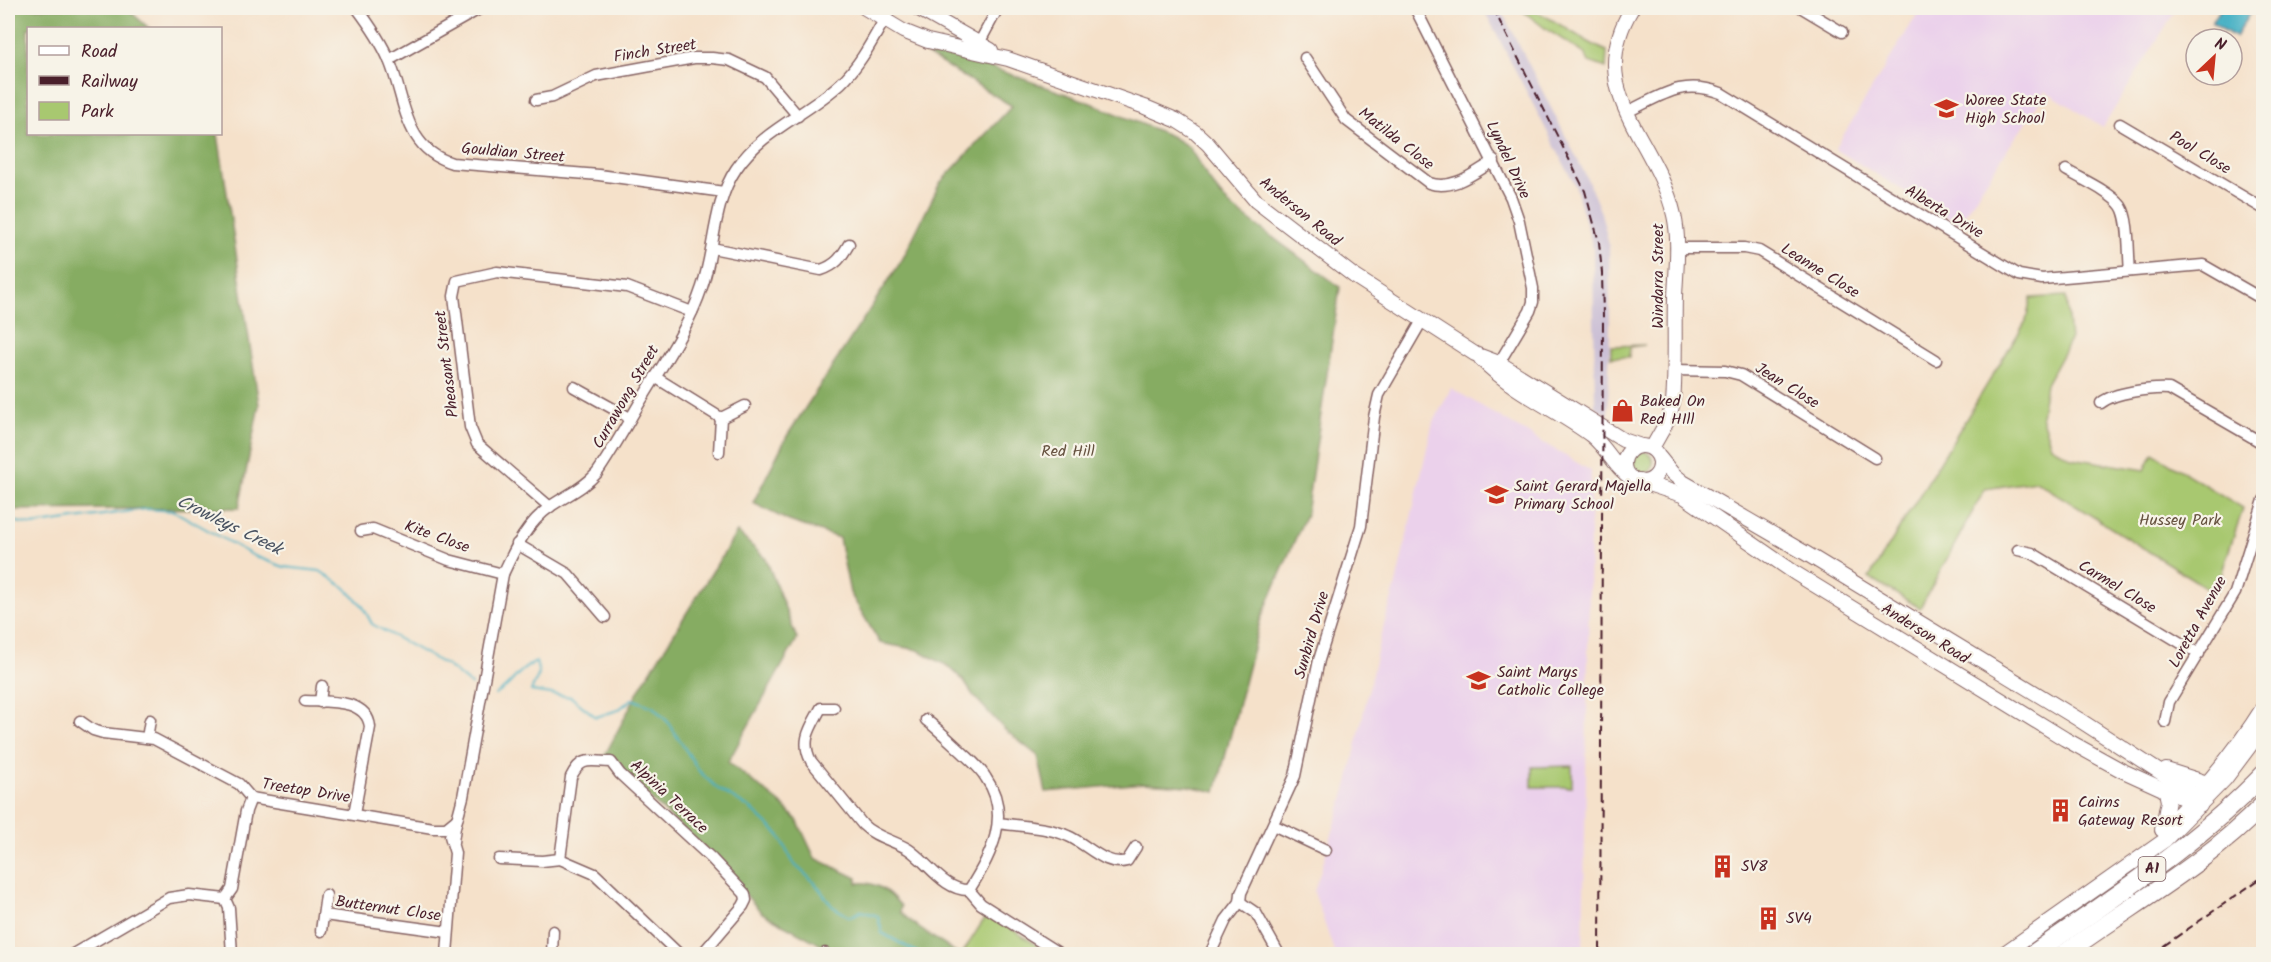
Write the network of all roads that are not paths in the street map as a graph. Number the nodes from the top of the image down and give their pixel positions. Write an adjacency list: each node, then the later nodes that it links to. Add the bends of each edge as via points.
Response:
1 (357, 8): 13 (street, Gouldian Street)
2 (481, 8): 13 (street)
3 (865, 8): 9 (street, Anderson Road)
4 (917, 8): 11 (street, Anderson Road)
5 (998, 8): 11 (street)
6 (1415, 8): 18 (street, Lyndel Drive)
7 (1632, 8): 15 (street, Windarra Street, via 1620,30 1614,58 1616,81)
8 (1802, 8): 10 (street)
9 (888, 13): 11 (street, Anderson Road, via 928,41); 16 (street, Currawong Street, via 851,71)
10 (1842, 32)
11 (976, 47): 28 (street, Anderson Road, via 1181,123 1208,144 1262,206 1354,276)
12 (1305, 58): 18 (street, Matilda Close, via 1346,120 1429,183 1454,184)
13 (389, 60): 20 (street, Gouldian Street, via 413,133 441,160)
14 (536, 100): 16 (street, Finch Street, via 552,97 596,76 712,58 729,60 765,77)
15 (1627, 112): 24 (street, Windarra Street, via 1666,188 1674,215); 25 (street, Alberta Drive, via 1681,87 1707,88 2019,275 2042,279)
16 (798, 116): 20 (street, Currawong Street, via 748,152)
17 (2120, 124): 21 (street, Pool Close)
18 (1494, 161): 30 (street, Lyndel Drive, via 1516,213 1533,288 1530,311)
19 (2066, 170): 25 (street, via 2122,208)
20 (724, 192): 23 (street, Currawong Street)
21 (2264, 209)
22 (849, 244): 23 (street, via 842,258 821,270)
23 (712, 248): 27 (street, Currawong Street)
24 (1676, 248): 29 (street, Leanne Close, via 1760,251); 31 (street, Windarra Street)
25 (2130, 271): 26 (street, Alberta Drive, via 2203,265)
26 (2264, 300)
27 (692, 312): 32 (street, Currawong Street); 44 (street, Pheasant Street, via 627,287 498,272 457,281 454,296 470,427 477,444)
28 (1423, 319): 30 (street, Anderson Road); 78 (street, Sunbird Drive, via 1379,395 1361,526 1318,660 1295,776)
29 (1936, 360)
30 (1496, 368): 39 (street, Anderson Road, via 1623,440); 42 (street, Anderson Road, via 1594,438 1621,471)
31 (1674, 370): 39 (street, Windarra Street, via 1671,412); 41 (street, Jean Close, via 1741,375)
32 (655, 377): 36 (street, Currawong Street); 37 (street)
33 (574, 387): 36 (street)
34 (2101, 403): 38 (street, via 2108,397 2169,389)
35 (745, 406): 37 (street)
36 (630, 418): 44 (street, Currawong Street, via 597,473)
37 (721, 418): 40 (street)
38 (2264, 444)
39 (1651, 450): 42 (street, via 1660,466 1656,476 1647,481); 42 (street, via 1631,450 1625,459 1626,471); 49 (street, Anderson Road, via 1683,482)
40 (719, 452)
41 (1875, 458)
42 (1636, 480): 51 (street, Anderson Road, via 1682,495 1776,561)
43 (2264, 500): 53 (street, Loretta Avenue, via 2235,593)
44 (550, 507): 46 (street, Currawong Street)
45 (361, 531): 48 (street, Kite Close, via 373,529 449,560)
46 (517, 544): 48 (street, Currawong Street); 50 (street, via 568,574)
47 (2018, 550): 53 (street, Carmel Close, via 2032,553)
48 (503, 574): 76 (street, Currawong Street)
49 (1909, 616): 51 (street); 52 (street, Anderson Road)
50 (605, 617)
51 (1896, 636): 54 (street, Anderson Road)
52 (1942, 636): 54 (street); 60 (street, Anderson Road)
53 (2199, 654): 64 (street, Loretta Avenue, via 2169,702)
54 (1930, 657): 67 (street, Anderson Road)
55 (322, 686): 57 (street)
56 (304, 700): 57 (street)
57 (320, 702): 75 (street, via 357,707 368,717 370,727)
58 (2264, 706): 70 (street)
59 (834, 708): 87 (street, via 821,708 807,734 806,749 811,761 865,828 906,848 955,887)
60 (2078, 719): 67 (street); 68 (street, Anderson Road)
61 (150, 720): 66 (street)
62 (926, 720): 77 (street, via 986,777 997,803)
63 (80, 721): 66 (street, via 104,733)
64 (2165, 722)
65 (2264, 727): 73 (street, via 2239,762)
66 (147, 738): 72 (street, via 232,780)
67 (2065, 739): 71 (street, Anderson Road)
68 (2159, 770): 70 (street); 73 (street, Anderson Road)
69 (2264, 774): 105 (highway, A1, via 2193,839)
70 (2207, 783): 73 (street)
71 (2166, 792): 73 (street, Anderson Road); 80 (street)
72 (251, 798): 75 (street, Treetop Drive); 89 (street, Treetop Drive, via 232,890)
73 (2197, 801): 80 (street); 86 (street, via 2165,840)
74 (2264, 804): 106 (highway, A1, via 2194,865)
75 (354, 814): 79 (street, Treetop Drive)
76 (458, 818): 79 (street); 81 (street, Currawong Street)
77 (999, 823): 82 (street, via 1067,835 1103,858 1117,862 1127,861); 87 (street, via 988,859)
78 (1273, 825): 83 (street); 90 (street, Sunbird Drive)
79 (446, 828): 81 (street)
80 (2162, 830): 86 (street)
81 (453, 842): 94 (street)
82 (1136, 847)
83 (1326, 850)
84 (499, 859): 85 (street)
85 (560, 859): 99 (street, via 595,874); 100 (street, Alpinia Terrace, via 571,777 577,765 585,760 611,762 745,894 743,906)
86 (2132, 861): 104 (street)
87 (969, 890): 101 (street, via 981,904)
88 (326, 896): 91 (street, Butternut Close)
89 (225, 899): 95 (street, via 189,895 168,898); 96 (street)
90 (1240, 902): 102 (street, Sunbird Drive); 103 (street, via 1256,914)
91 (324, 915): 92 (street, Butternut Close); 94 (street, Butternut Close)
92 (321, 931)
93 (553, 931): 98 (street)
94 (448, 932): 97 (street)
95 (73, 954)
96 (232, 954)
97 (447, 954)
98 (552, 954)
99 (679, 954)
100 (702, 954)
101 (1060, 954)
102 (1210, 954)
103 (1279, 954)
104 (2003, 954)
105 (2033, 954)
106 (2064, 954)

